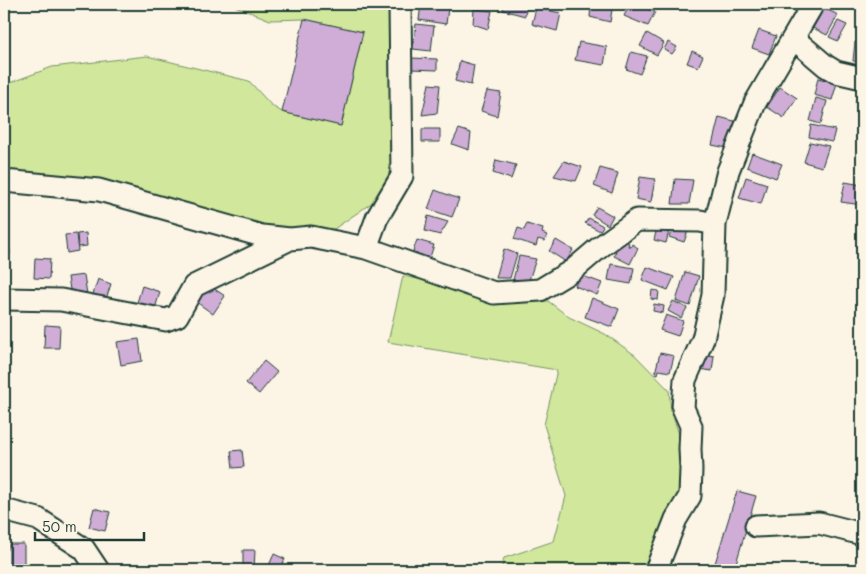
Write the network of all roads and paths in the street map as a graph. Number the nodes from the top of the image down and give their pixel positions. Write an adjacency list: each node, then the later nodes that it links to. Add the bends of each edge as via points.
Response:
1 (400, 4): 8 (street, via 402,176 377,218)
2 (813, 4): 3 (street)
3 (793, 38): 4 (street, via 836,72); 6 (street, via 754,103 728,171)
4 (862, 78)
5 (4, 180): 7 (street, via 99,190 262,236)
6 (715, 224): 8 (street, via 637,220 573,270 540,290 494,293); 14 (street, via 713,295 703,339 685,380 683,408 691,426 690,496 676,519)
7 (290, 239): 8 (street, via 312,237); 9 (street, via 194,286 177,316 166,320 61,300)
8 (366, 248)
9 (4, 300)
10 (4, 510): 13 (street, via 38,519 84,549)
11 (756, 526): 12 (street, via 819,523)
12 (862, 534)
13 (98, 570)
14 (656, 570)

